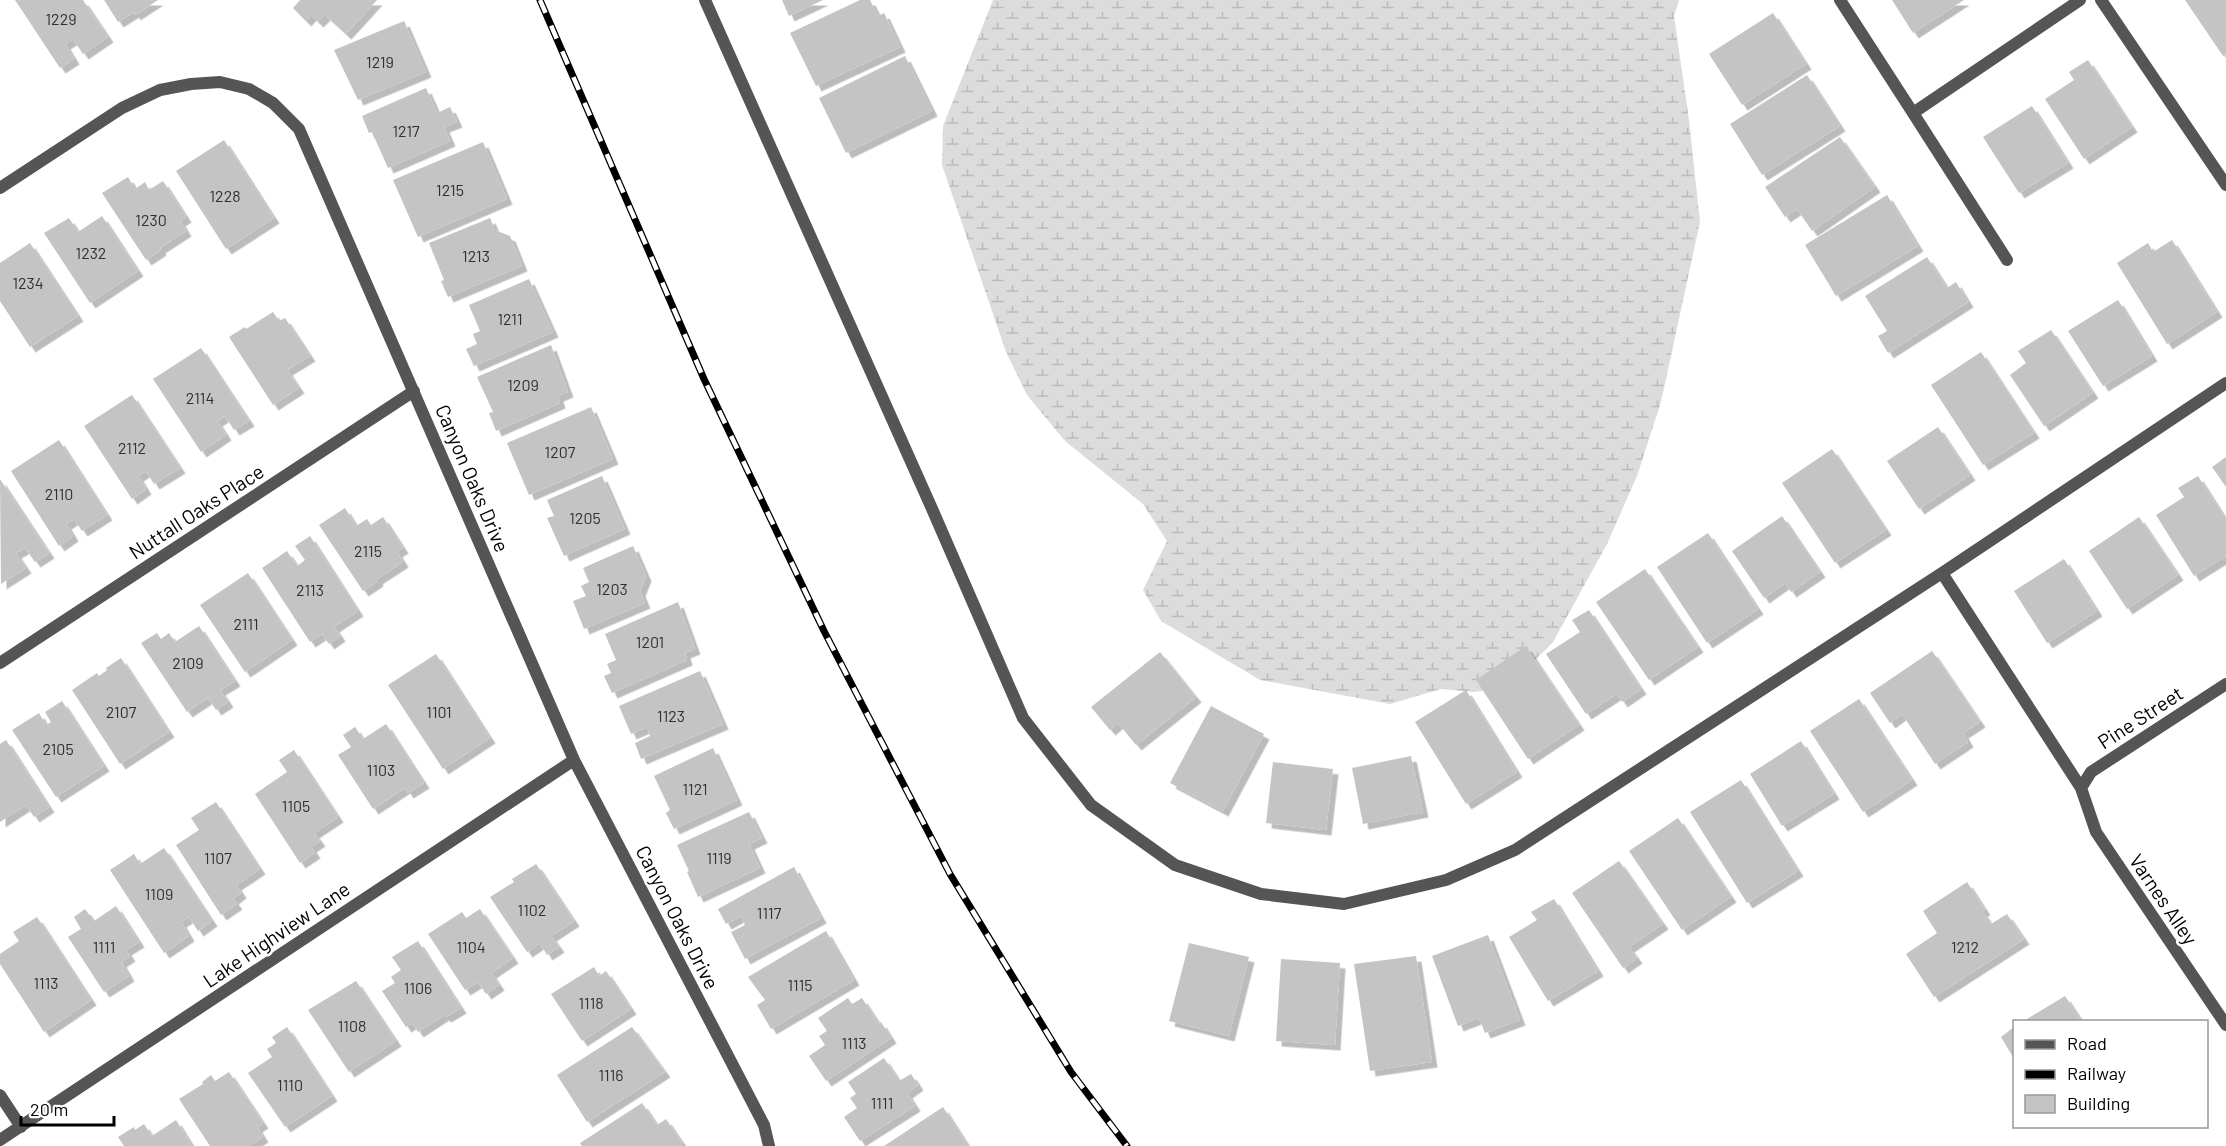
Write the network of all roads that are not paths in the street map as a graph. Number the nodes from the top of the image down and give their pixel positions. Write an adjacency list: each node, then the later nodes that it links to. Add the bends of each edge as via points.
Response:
1 (705, 0): 11 (street, via 1023,718 1091,805 1175,865 1261,894 1344,904 1446,880 1515,850)
2 (1839, 0): 5 (street)
3 (2080, 0): 5 (street)
4 (2101, 0): 6 (street)
5 (1912, 113): 8 (street)
6 (2226, 185)
7 (0, 188): 10 (street, Canyon Oaks Drive, via 122,108 160,90 220,82 249,89 273,103 299,129)
8 (2007, 260)
9 (2226, 383): 11 (street)
10 (414, 391): 12 (street, Nuttall Oaks Place); 14 (street, Canyon Oaks Drive)
11 (1942, 573): 15 (street, Varnes Alley)
12 (0, 663)
13 (2226, 684): 15 (street, Pine Street, via 2091,772)
14 (574, 760): 18 (street, Lake Highview Lane); 20 (street, Canyon Oaks Drive, via 764,1125)
15 (2081, 788): 16 (street, Varnes Alley, via 2096,832)
16 (2226, 1025)
17 (0, 1095): 18 (street)
18 (21, 1127): 19 (street, Lake Highview Lane)
19 (0, 1140)
20 (769, 1146)

